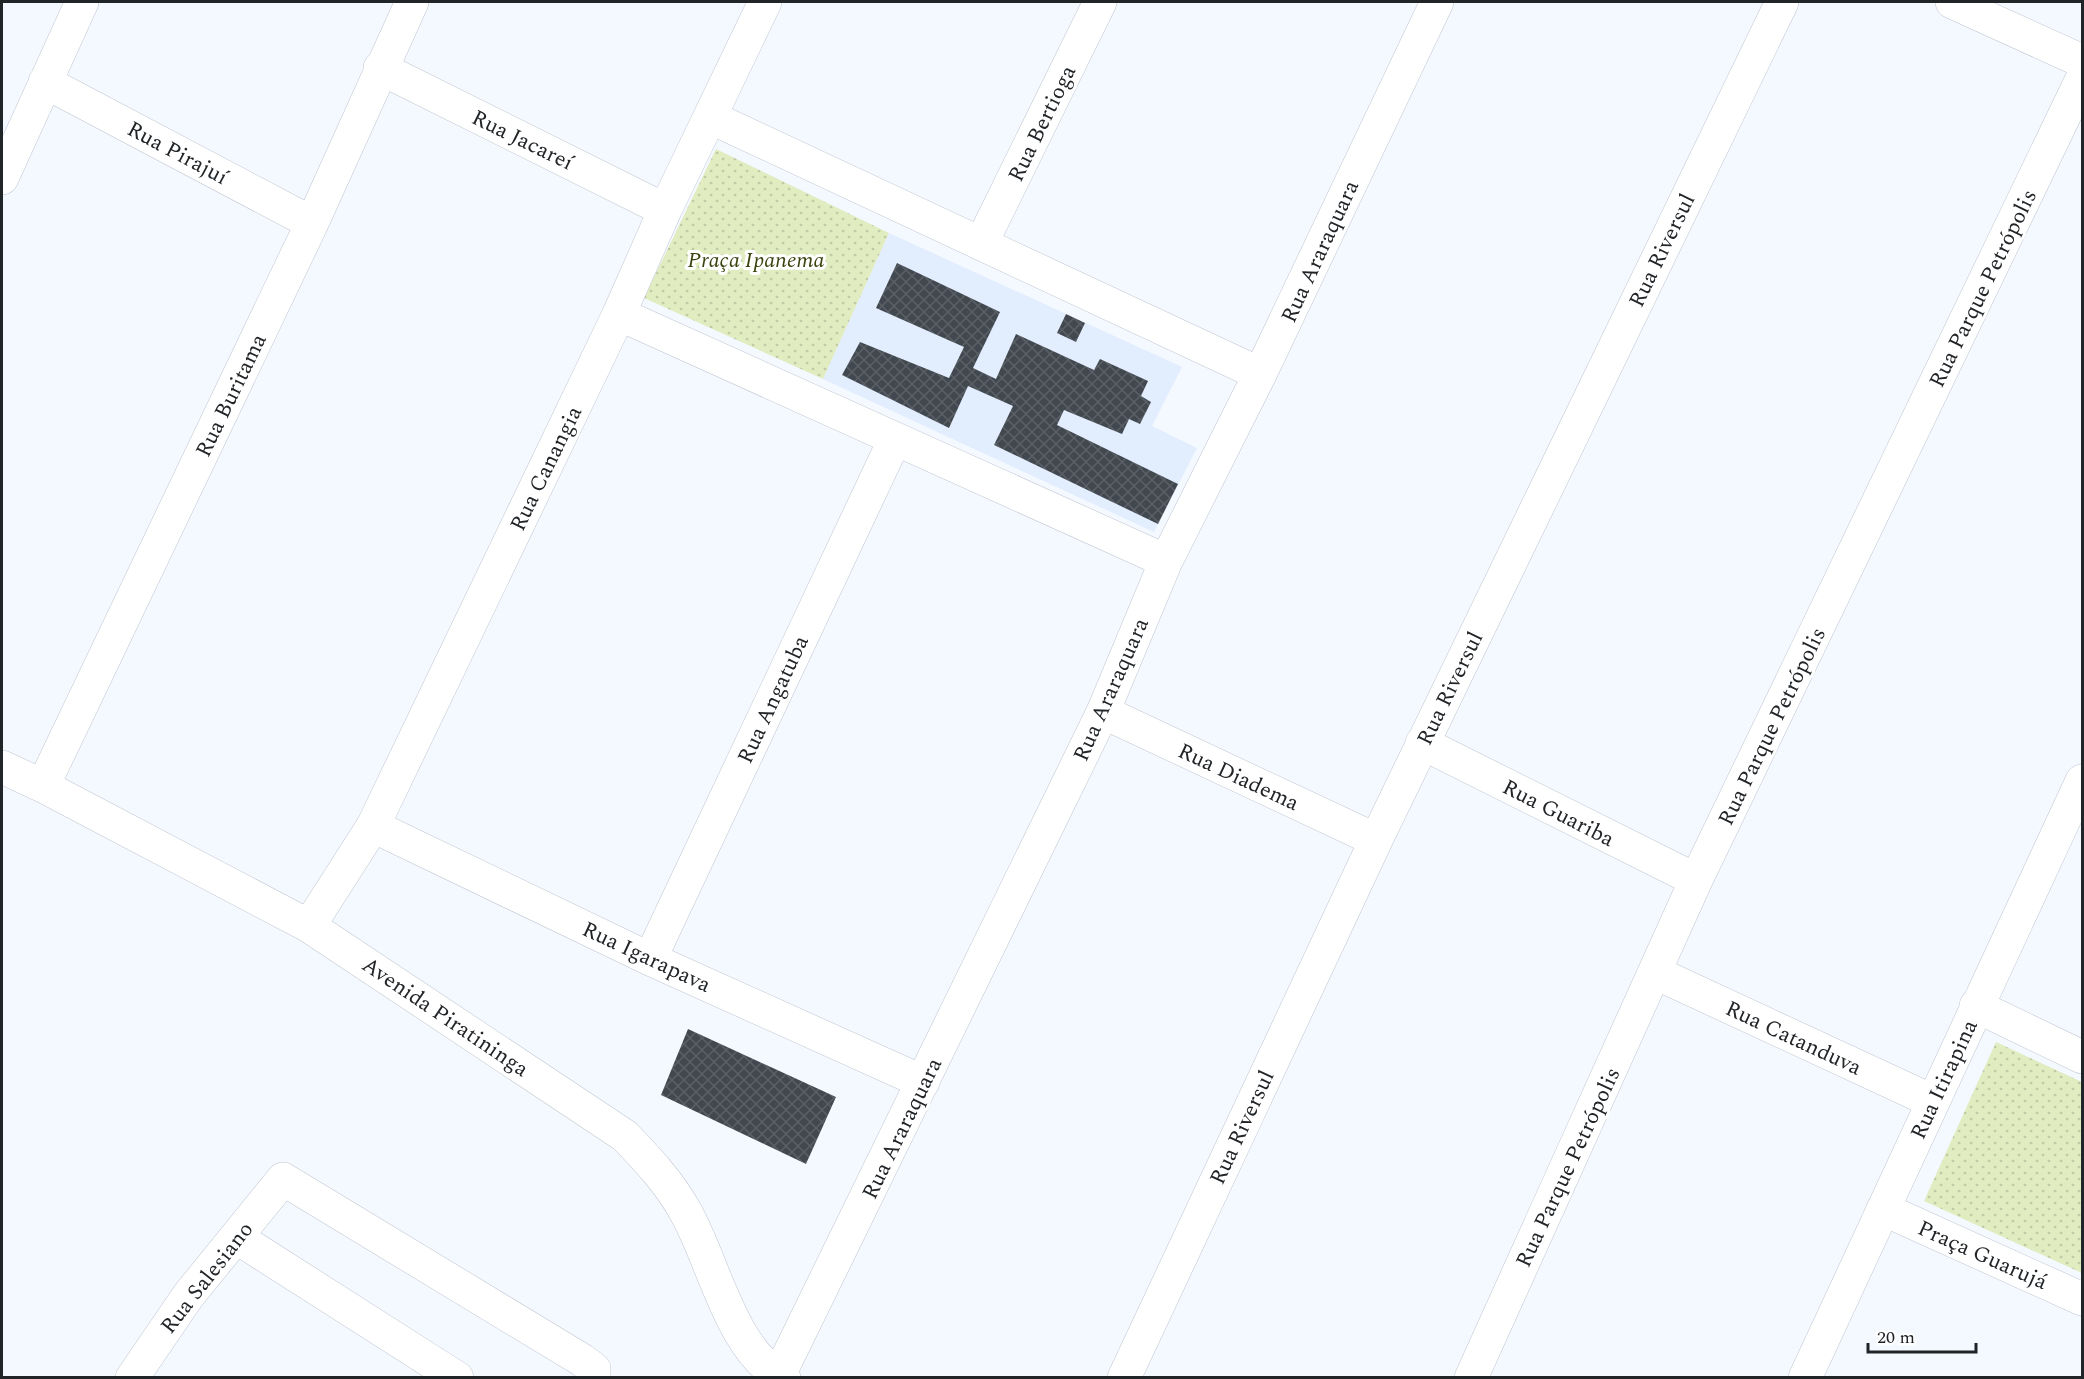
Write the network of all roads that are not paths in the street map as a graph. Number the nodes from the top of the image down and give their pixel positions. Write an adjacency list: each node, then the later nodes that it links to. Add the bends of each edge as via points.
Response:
1 (82, 2): 11 (street)
2 (412, 2): 9 (street, Rua Buritama)
3 (765, 2): 12 (street, Rua Canangia)
4 (1100, 2): 16 (street, Rua Bertioga)
5 (1437, 2): 18 (street, Rua Araraquara)
6 (1782, 2): 22 (street, Rua Riversul)
7 (1952, 2): 8 (street)
8 (2082, 61)
9 (380, 68): 14 (street, Rua Jacareí); 15 (street, Rua Buritama)
10 (2082, 79): 28 (street, Rua Parque Petrópolis)
11 (45, 82): 13 (street); 15 (street, Rua Pirajuí)
12 (710, 117): 14 (street, Rua Canangia); 16 (street)
13 (2, 178)
14 (665, 210): 17 (street, Rua Canangia)
15 (312, 223): 25 (street, Rua Buritama)
16 (981, 244): 18 (street)
17 (619, 314): 19 (street); 26 (street, Rua Canangia)
18 (1260, 374): 20 (street, Rua Araraquara)
19 (895, 439): 20 (street); 30 (street, Rua Angatuba)
20 (1166, 561): 21 (street, Rua Araraquara)
21 (1103, 712): 27 (street, Rua Diadema); 34 (street, Rua Araraquara)
22 (1422, 743): 27 (street, Rua Riversul); 28 (street, Rua Guariba)
23 (2, 767): 25 (street, Avenida Piratininga)
24 (2082, 781): 32 (street, Rua Itirapina)
25 (43, 786): 29 (street, Avenida Piratininga)
26 (373, 826): 29 (street, Rua Canangia); 30 (street, Rua Igarapava)
27 (1376, 840): 43 (street, Rua Riversul)
28 (1696, 880): 31 (street, Rua Parque Petrópolis)
29 (309, 926): 39 (street, Avenida Piratininga, via 625,1136 655,1167 685,1211 747,1346)
30 (650, 959): 34 (street, Rua Igarapava)
31 (1656, 973): 35 (street, Rua Catanduva); 44 (street, Rua Parque Petrópolis)
32 (1976, 1006): 33 (street); 35 (street, Rua Itirapina)
33 (2082, 1057)
34 (923, 1082): 39 (street, Rua Araraquara)
35 (1932, 1101): 36 (street, Rua Itirapina)
36 (1883, 1209): 38 (street, Praça Guarujá); 45 (street, Rua Itirapina)
37 (236, 1237): 40 (street, Rua Salesiano, via 188,1296); 41 (street); 42 (street, Rua Salesiano, via 283,1179 582,1360 594,1370)
38 (2082, 1299)
39 (782, 1376)
40 (132, 1377)
41 (457, 1377)
42 (594, 1377)
43 (1124, 1377)
44 (1471, 1377)
45 (1805, 1377)

